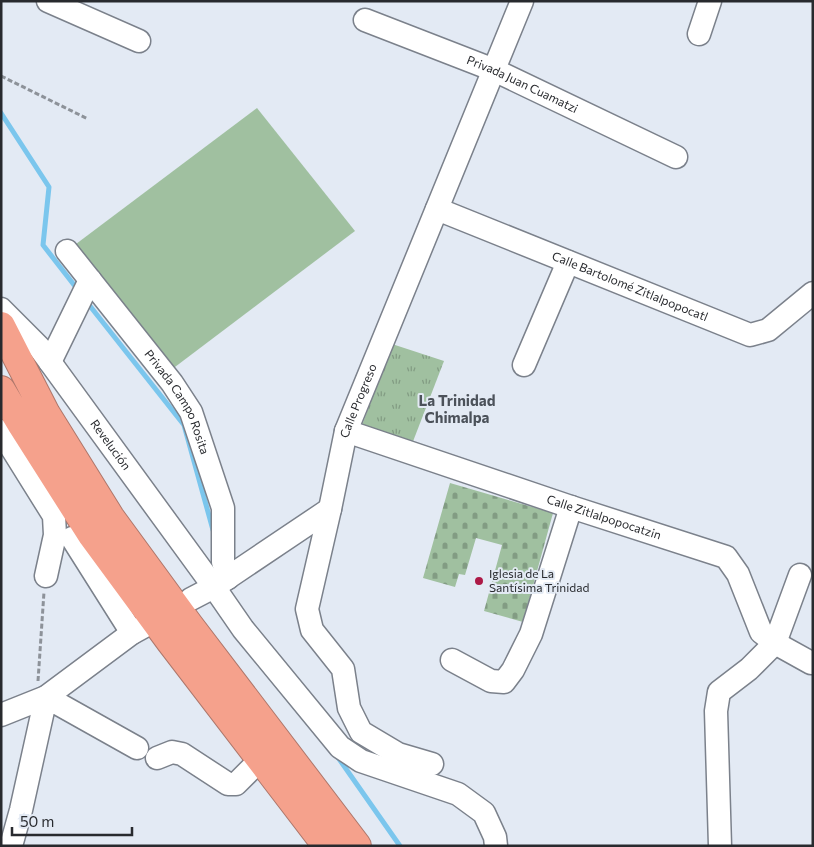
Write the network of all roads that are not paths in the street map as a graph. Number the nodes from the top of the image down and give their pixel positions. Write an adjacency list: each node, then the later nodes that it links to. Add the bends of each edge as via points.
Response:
1 (48, 1): 6 (street)
2 (522, 1): 7 (street, Calle Progreso)
3 (710, 1): 5 (street)
4 (365, 20): 7 (street, Privada Juan Cuamatzi)
5 (699, 34)
6 (139, 41)
7 (494, 70): 8 (street, Privada Juan Cuamatzi); 9 (street, Calle Progreso)
8 (676, 157)
9 (437, 209): 11 (street, Calle Bartolomé Zitlalpopocatl); 20 (street, Calle Progreso)
10 (67, 251): 12 (street, Privada Campo Rosita)
11 (568, 262): 13 (street, Calle Bartolomé Zitlalpopocatl, via 750,335 768,330); 17 (street)
12 (90, 280): 16 (street); 26 (street, Privada Campo Rosita, via 192,412 223,508)
13 (813, 293)
14 (1, 309): 16 (street, Revelución)
15 (1, 326): 39 (highway, via 46,414 110,517)
16 (50, 362): 26 (street, Revelución)
17 (524, 365)
18 (1, 390): 35 (highway, via 92,535)
19 (1, 431): 25 (street, via 54,516 55,535)
20 (346, 431): 21 (street, Calle Zitlalpopocatzin); 22 (street, Calle Progreso)
21 (571, 507): 28 (street, Calle Zitlalpopocatzin, via 726,558 738,574 761,632); 29 (street, via 531,634 514,670 504,682 491,681)
22 (330, 510): 26 (street); 36 (street, Calle Progreso, via 307,609 312,630 343,669 349,708 361,732 398,754)
23 (72, 538): 31 (street, via 138,630)
24 (800, 575): 28 (street)
25 (46, 576)
26 (221, 582): 27 (street); 40 (street, Revelución, via 243,629 340,747 361,761 458,794 484,813)
27 (191, 599)
28 (775, 644): 30 (street, Calle Zitlalpopocatzin); 41 (street, via 719,692 716,712)
29 (452, 660)
30 (813, 663)
31 (41, 699): 32 (street); 33 (street); 37 (street, via 21,810)
32 (1, 715)
33 (137, 748)
34 (157, 758): 35 (street, via 172,752 182,754 228,784 236,784)
35 (261, 759): 38 (highway)
36 (432, 764)
37 (11, 846)
38 (327, 846)
39 (357, 846)
40 (496, 846)
41 (720, 846)

